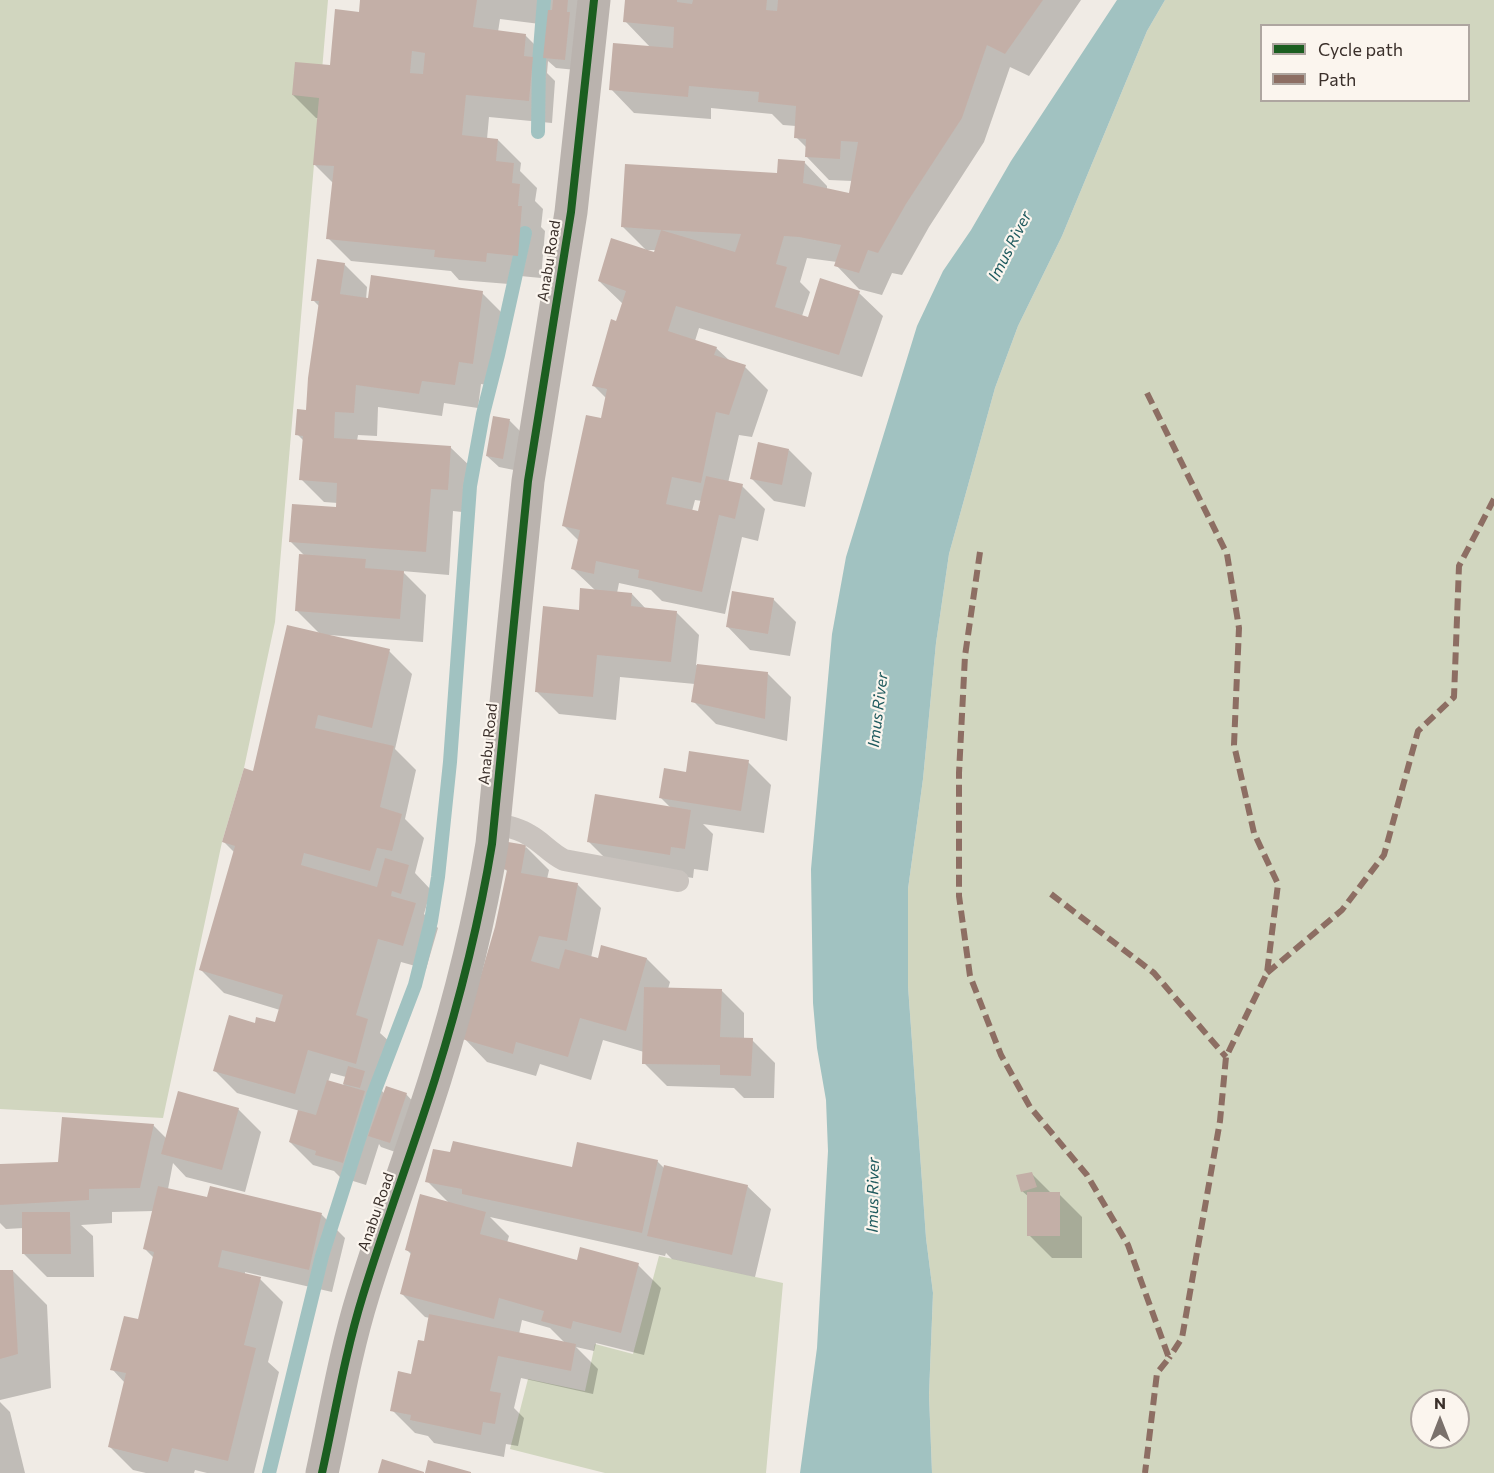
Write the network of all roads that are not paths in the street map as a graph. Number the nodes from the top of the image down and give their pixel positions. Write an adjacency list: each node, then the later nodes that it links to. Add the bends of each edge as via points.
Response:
1 (594, 0): 2 (street, Anabu Road, via 571,212 528,481)
2 (493, 823): 3 (lane, via 529,834 564,860); 4 (street, Anabu Road, via 485,888 462,980 435,1078 362,1298)
3 (678, 881)
4 (322, 1473)

